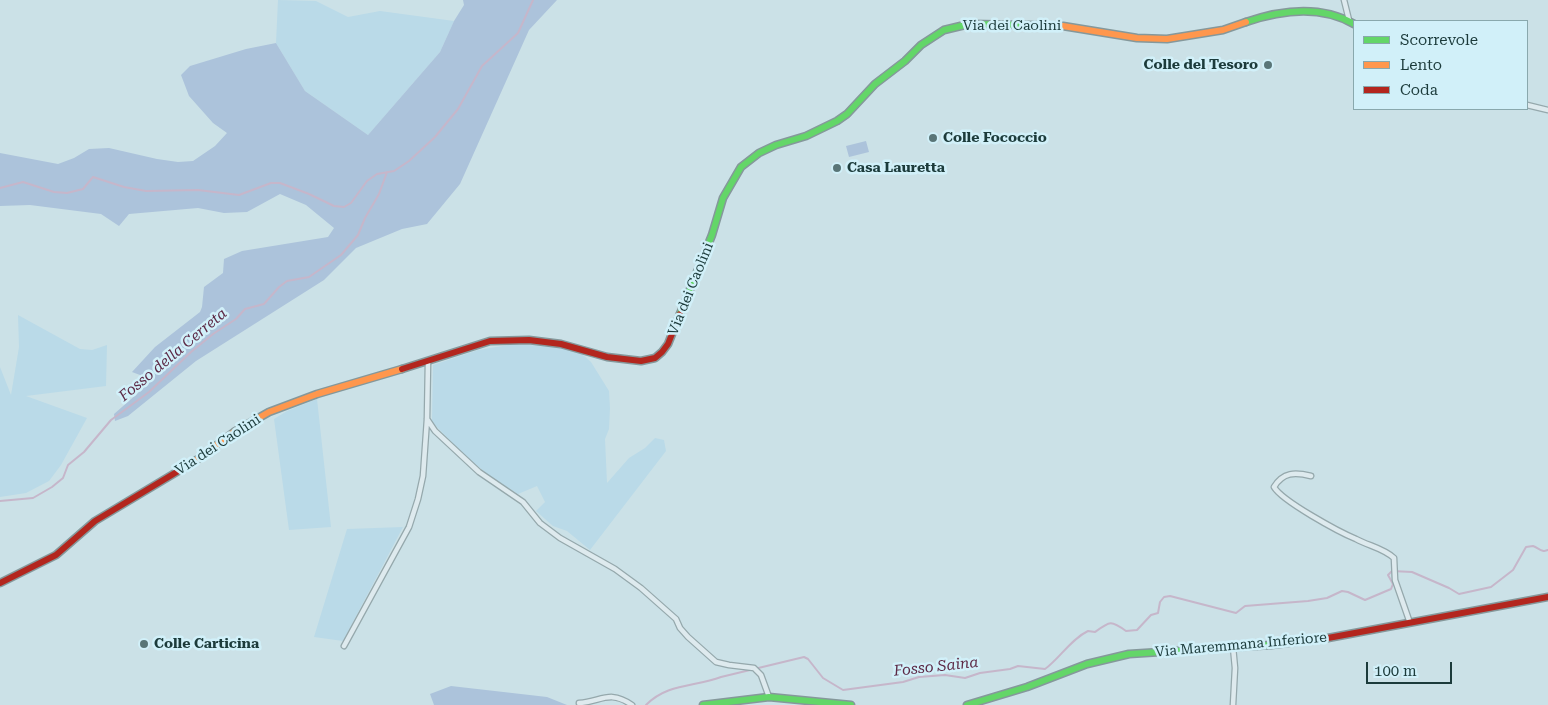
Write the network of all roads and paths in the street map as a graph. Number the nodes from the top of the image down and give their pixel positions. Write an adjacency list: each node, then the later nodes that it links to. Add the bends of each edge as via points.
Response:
1 (1344, 0): 2 (street)
2 (1352, 22): 5 (street, Via dei Caolini, via 1313,11 1281,13 1223,30 1168,38 1137,38 1070,27 993,24 970,24 944,30 921,44 837,121 759,153 741,167 723,198 712,236 668,344 655,358 624,360 562,344 507,340 490,341)
3 (1528, 106): 4 (street)
4 (1548, 110)
5 (428, 362): 6 (street); 8 (street, Via dei Caolini, via 344,385 269,412 110,511 56,555)
6 (427, 420): 11 (street, via 423,476 408,527); 13 (street, via 479,472 517,497 546,528 641,588 676,619 688,637 716,662 754,668)
7 (1310, 476): 10 (street, via 1287,474 1274,486 1290,501 1343,533 1387,551 1394,558 1395,580)
8 (0, 583)
9 (1548, 596): 10 (street, Via Maremmana Inferiore)
10 (1410, 623): 12 (street, Via Maremmana Inferiore, via 1328,638)
11 (344, 646)
12 (1232, 647): 15 (street, Via Maremmana Inferiore, via 1130,654 1087,664); 20 (street, via 1235,668)
13 (769, 697): 17 (street); 18 (street)
14 (579, 703): 16 (street, via 612,696)
15 (977, 704): 19 (street, Via Maremmana Inferiore)
16 (632, 705)
17 (703, 705)
18 (851, 705)
19 (967, 705)
20 (1233, 705)

